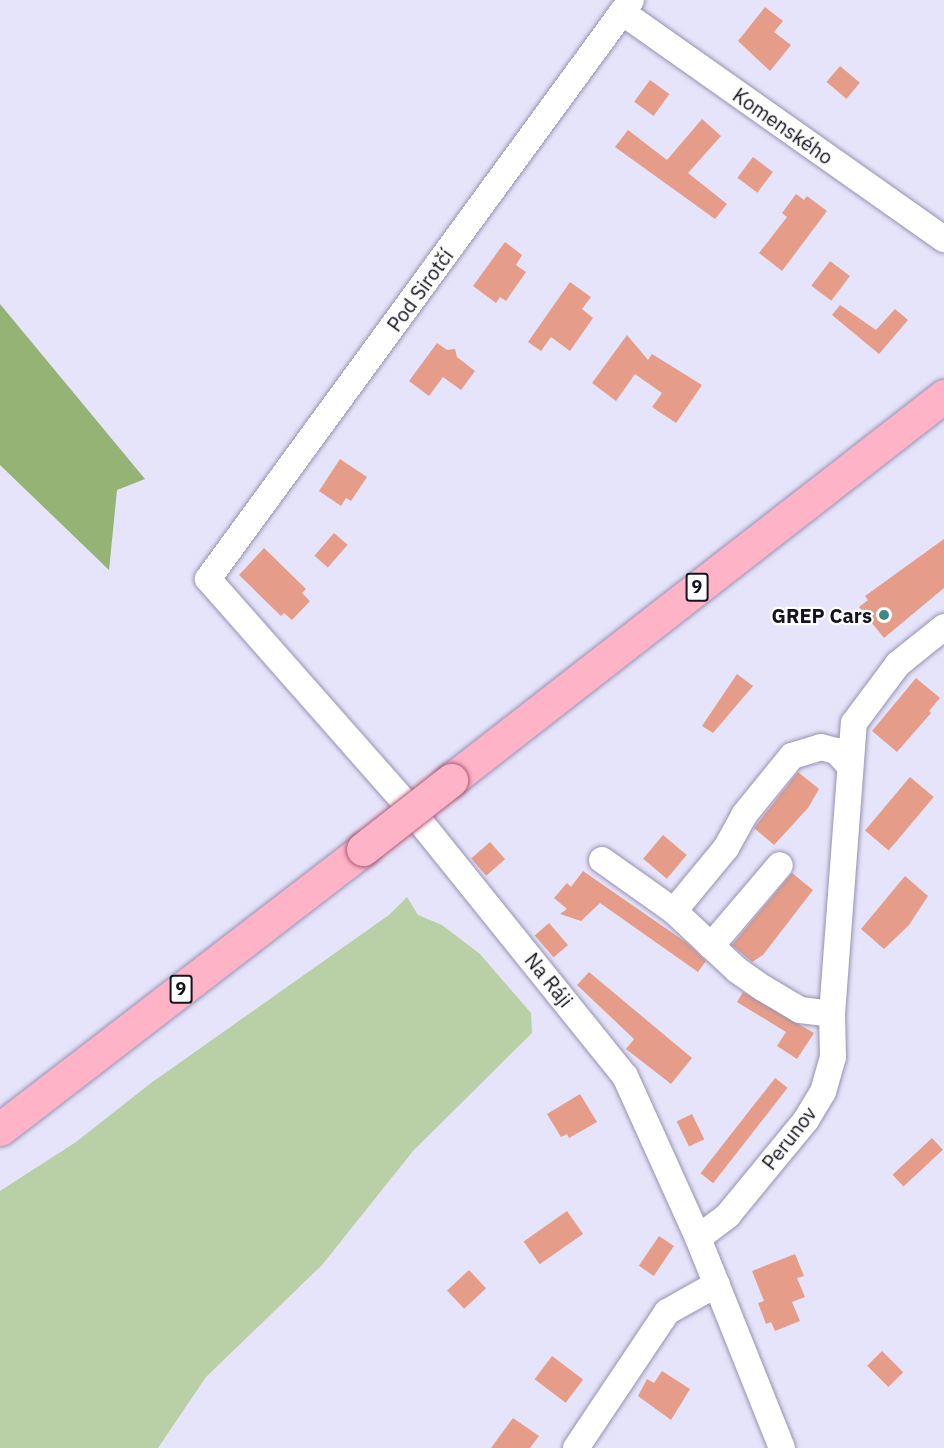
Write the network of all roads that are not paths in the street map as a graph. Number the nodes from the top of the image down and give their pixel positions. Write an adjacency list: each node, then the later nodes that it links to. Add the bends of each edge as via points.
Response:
1 (627, 6): 2 (street, Komenského); 4 (street, Pod Sirotčí)
2 (944, 239)
3 (944, 396): 12 (main road, 9, bridge)
4 (208, 579): 13 (street, Na Ráji, via 402,799 625,1076)
5 (944, 627): 6 (street, Perunov, via 898,664 854,723)
6 (848, 764): 9 (street, via 836,751 821,747 792,756 744,815 726,848); 11 (street, Perunov)
7 (602, 860): 9 (street)
8 (780, 865): 10 (street)
9 (674, 911): 10 (street)
10 (711, 946): 11 (street, via 737,970 785,1002 814,1014)
11 (832, 1014): 13 (street, Perunov, via 833,1057 823,1092 806,1120 728,1215)
12 (0, 1129)
13 (698, 1238): 14 (street, Na Ráji)
14 (717, 1284): 15 (street, via 667,1312); 16 (street, Na Ráji)
15 (576, 1448)
16 (782, 1448)

